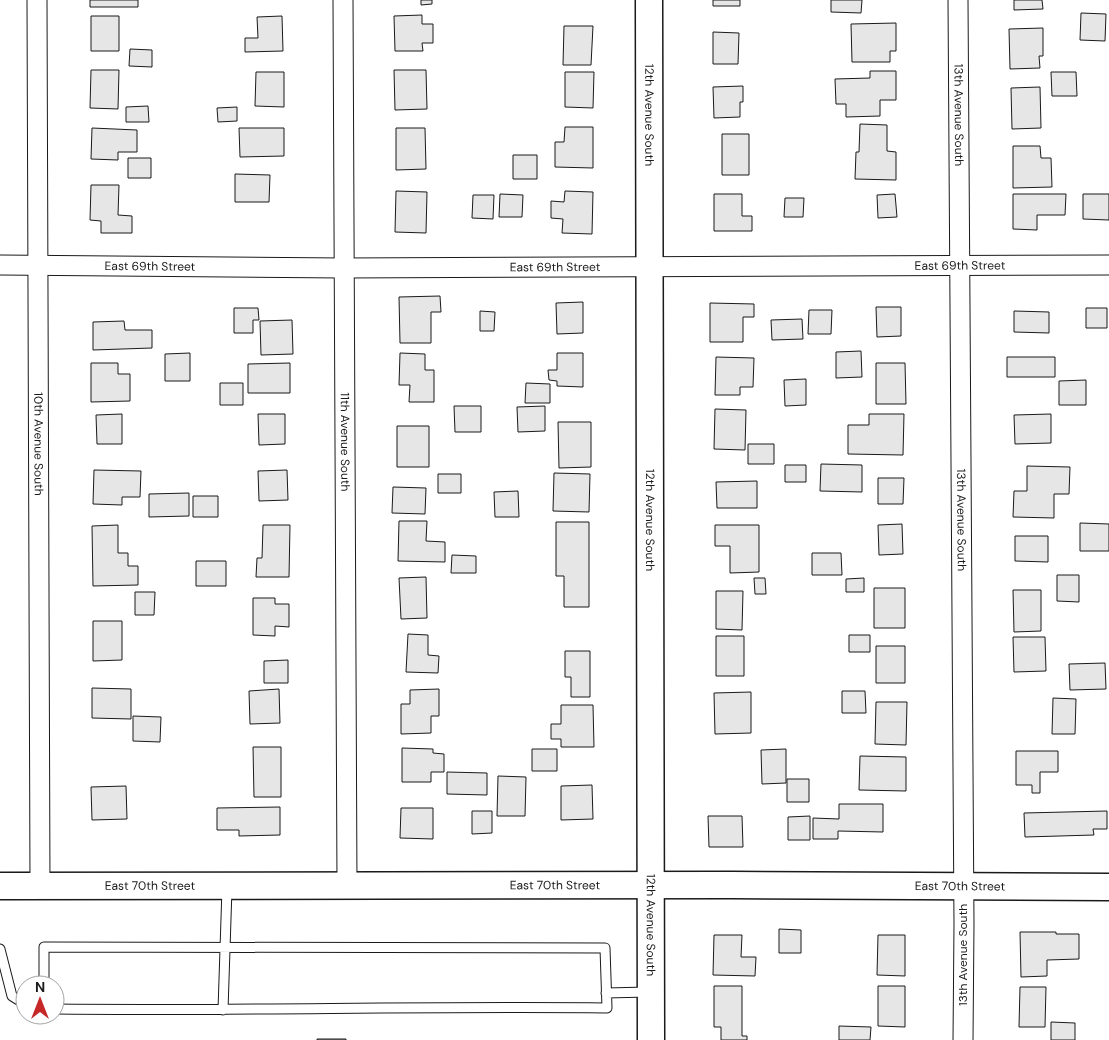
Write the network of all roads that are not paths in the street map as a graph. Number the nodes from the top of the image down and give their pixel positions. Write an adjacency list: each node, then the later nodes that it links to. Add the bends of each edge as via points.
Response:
1 (37, 0): 6 (street, 10th Avenue South)
2 (343, 0): 10 (street, 11th Avenue South)
3 (649, 0): 8 (street, 12th Avenue South)
4 (958, 0): 9 (street, 13th Avenue South)
5 (0, 265): 6 (street, East 69th Street)
6 (37, 265): 10 (street, East 69th Street); 13 (street, 10th Avenue South)
7 (1109, 265): 9 (street, East 69th Street)
8 (650, 266): 9 (street, East 69th Street); 10 (street, East 69th Street); 11 (street, 12th Avenue South)
9 (960, 266): 16 (street, 13th Avenue South)
10 (343, 268): 15 (street, 11th Avenue South)
11 (652, 885): 15 (street, East 70th Street); 16 (street, East 70th Street); 21 (street, 12th Avenue South)
12 (0, 886): 13 (street, East 70th Street)
13 (40, 886): 14 (street, East 70th Street)
14 (227, 886): 15 (street, East 70th Street); 18 (lane)
15 (346, 886)
16 (964, 887): 17 (street, East 70th Street); 27 (street, 13th Avenue South)
17 (1109, 887)
18 (225, 947): 20 (lane, via 44,947); 22 (lane, via 606,948); 25 (lane)
19 (0, 949): 23 (lane)
20 (44, 975)
21 (652, 992): 22 (lane); 26 (street, 12th Avenue South)
22 (606, 993): 25 (lane, via 607,1008 454,1006)
23 (15, 998)
24 (65, 1009): 25 (lane)
25 (224, 1010)
26 (651, 1040)
27 (963, 1040)

